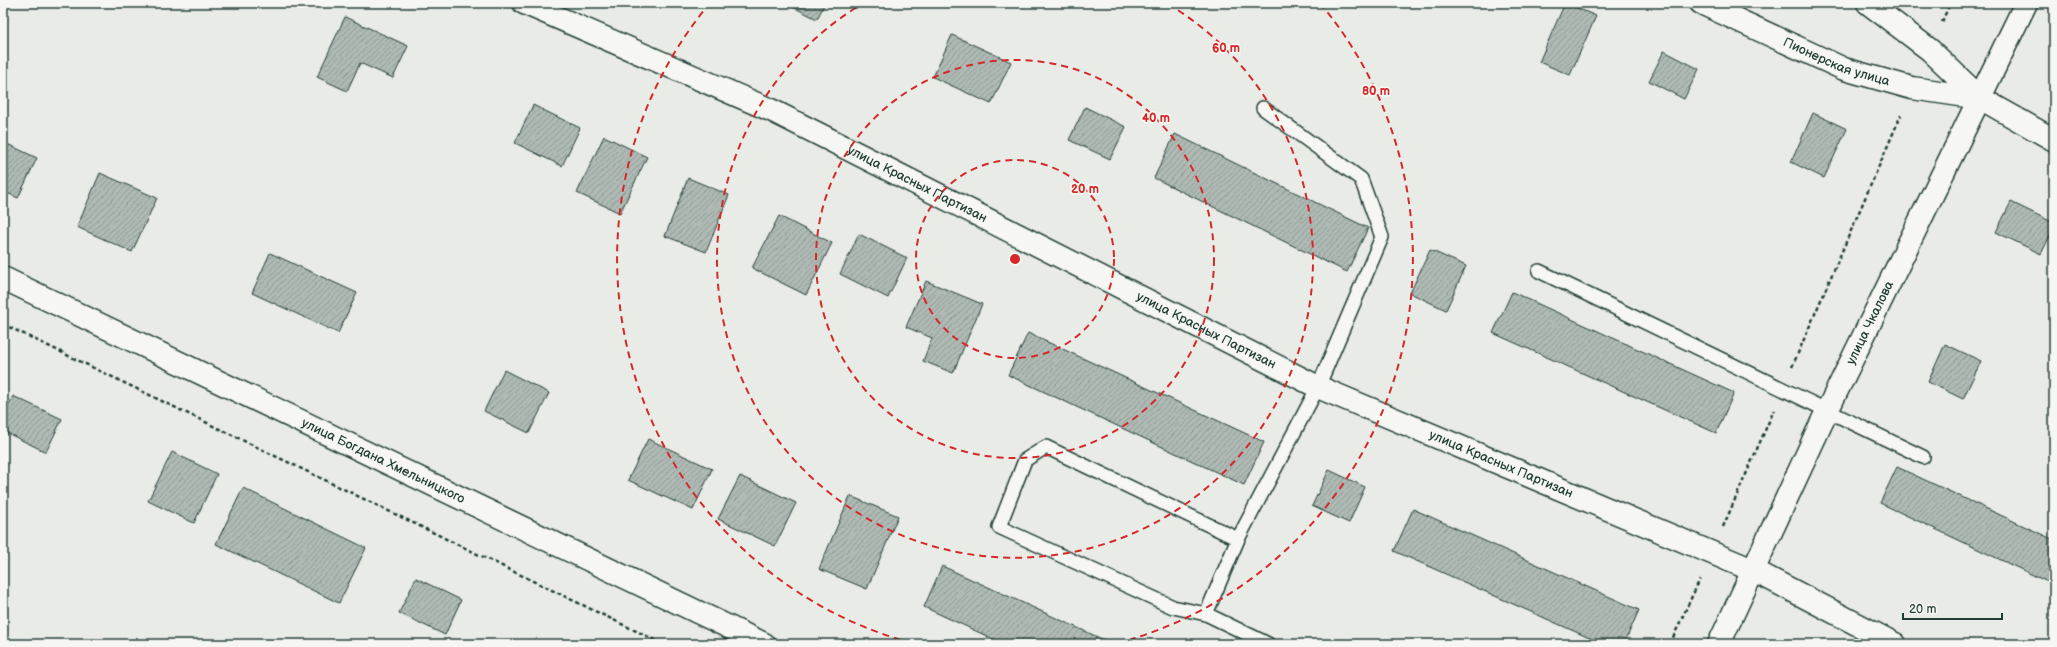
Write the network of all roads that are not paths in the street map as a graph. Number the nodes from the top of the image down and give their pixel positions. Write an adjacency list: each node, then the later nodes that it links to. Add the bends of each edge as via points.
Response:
1 (524, 3): 10 (street, улица Красных Партизан, via 773,111)
2 (1701, 3): 5 (street, Пионерская улица, via 1844,69 1912,88)
3 (1868, 3): 5 (street, Пионерская улица, via 1930,50)
4 (2026, 3): 5 (street, улица Чкалова)
5 (1980, 98): 7 (street, Пионерская улица); 11 (street, улица Чкалова)
6 (1263, 108): 10 (lane, via 1361,179 1382,237)
7 (2054, 140)
8 (1540, 271): 11 (lane)
9 (3, 278): 16 (street, улица Богдана Хмельницкого)
10 (1318, 387): 13 (lane); 14 (street, улица Красных Партизан)
11 (1827, 411): 12 (lane); 14 (street, улица Чкалова)
12 (1923, 457)
13 (1238, 539): 15 (lane); 15 (lane, via 1046,447 1025,460 999,527 1173,607)
14 (1755, 570): 18 (street, улица Чкалова); 19 (street, улица Красных Партизан)
15 (1206, 614): 17 (lane)
16 (764, 644)
17 (1268, 644)
18 (1719, 644)
19 (1895, 644)

